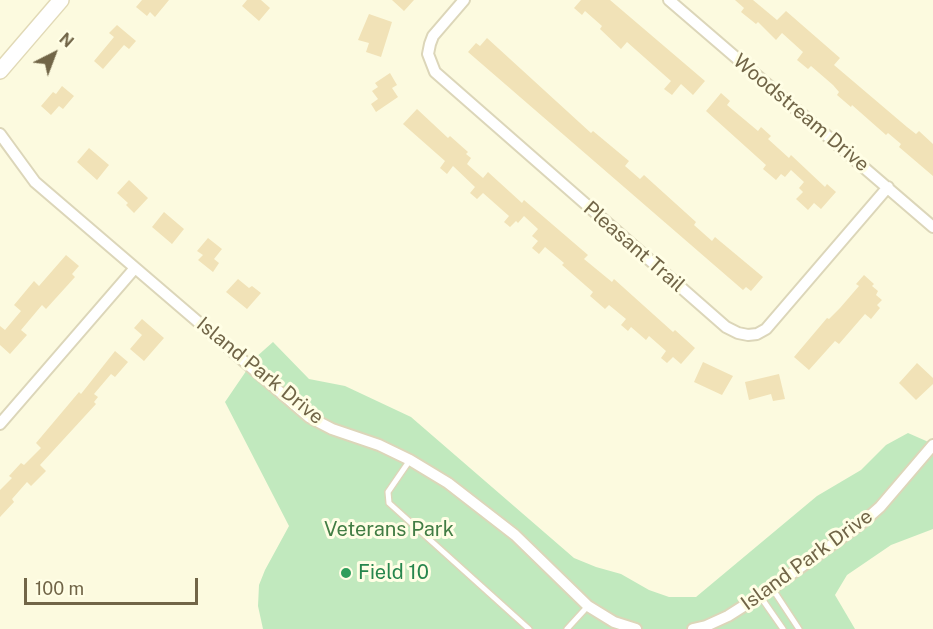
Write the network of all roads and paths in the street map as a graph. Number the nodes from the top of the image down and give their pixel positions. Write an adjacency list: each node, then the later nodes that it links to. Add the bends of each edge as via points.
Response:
1 (61, 0): 4 (street)
2 (464, 0): 6 (street, Pleasant Trail, via 433,36 428,54 435,72 726,327 738,333 748,335 766,329)
3 (669, 0): 6 (street, Woodstream Drive)
4 (0, 71)
5 (0, 134): 8 (street, Island Park Drive, via 35,182)
6 (888, 187): 7 (street, Woodstream Drive)
7 (933, 227)
8 (135, 268): 9 (street); 11 (street, Island Park Drive, via 309,417)
9 (0, 424)
10 (933, 445): 12 (street, Island Park Drive, via 880,507)
11 (411, 460): 14 (street, Island Park Drive, via 515,535); 15 (lane, via 388,492 389,502)
12 (772, 588): 13 (street, Island Park Drive); 20 (lane)
13 (760, 596): 18 (street, Island Park Drive, via 728,616); 19 (lane)
14 (588, 606): 16 (lane); 17 (street, Island Park Drive)
15 (529, 629)
16 (567, 629)
17 (636, 629)
18 (693, 629)
19 (783, 629)
20 (799, 629)

